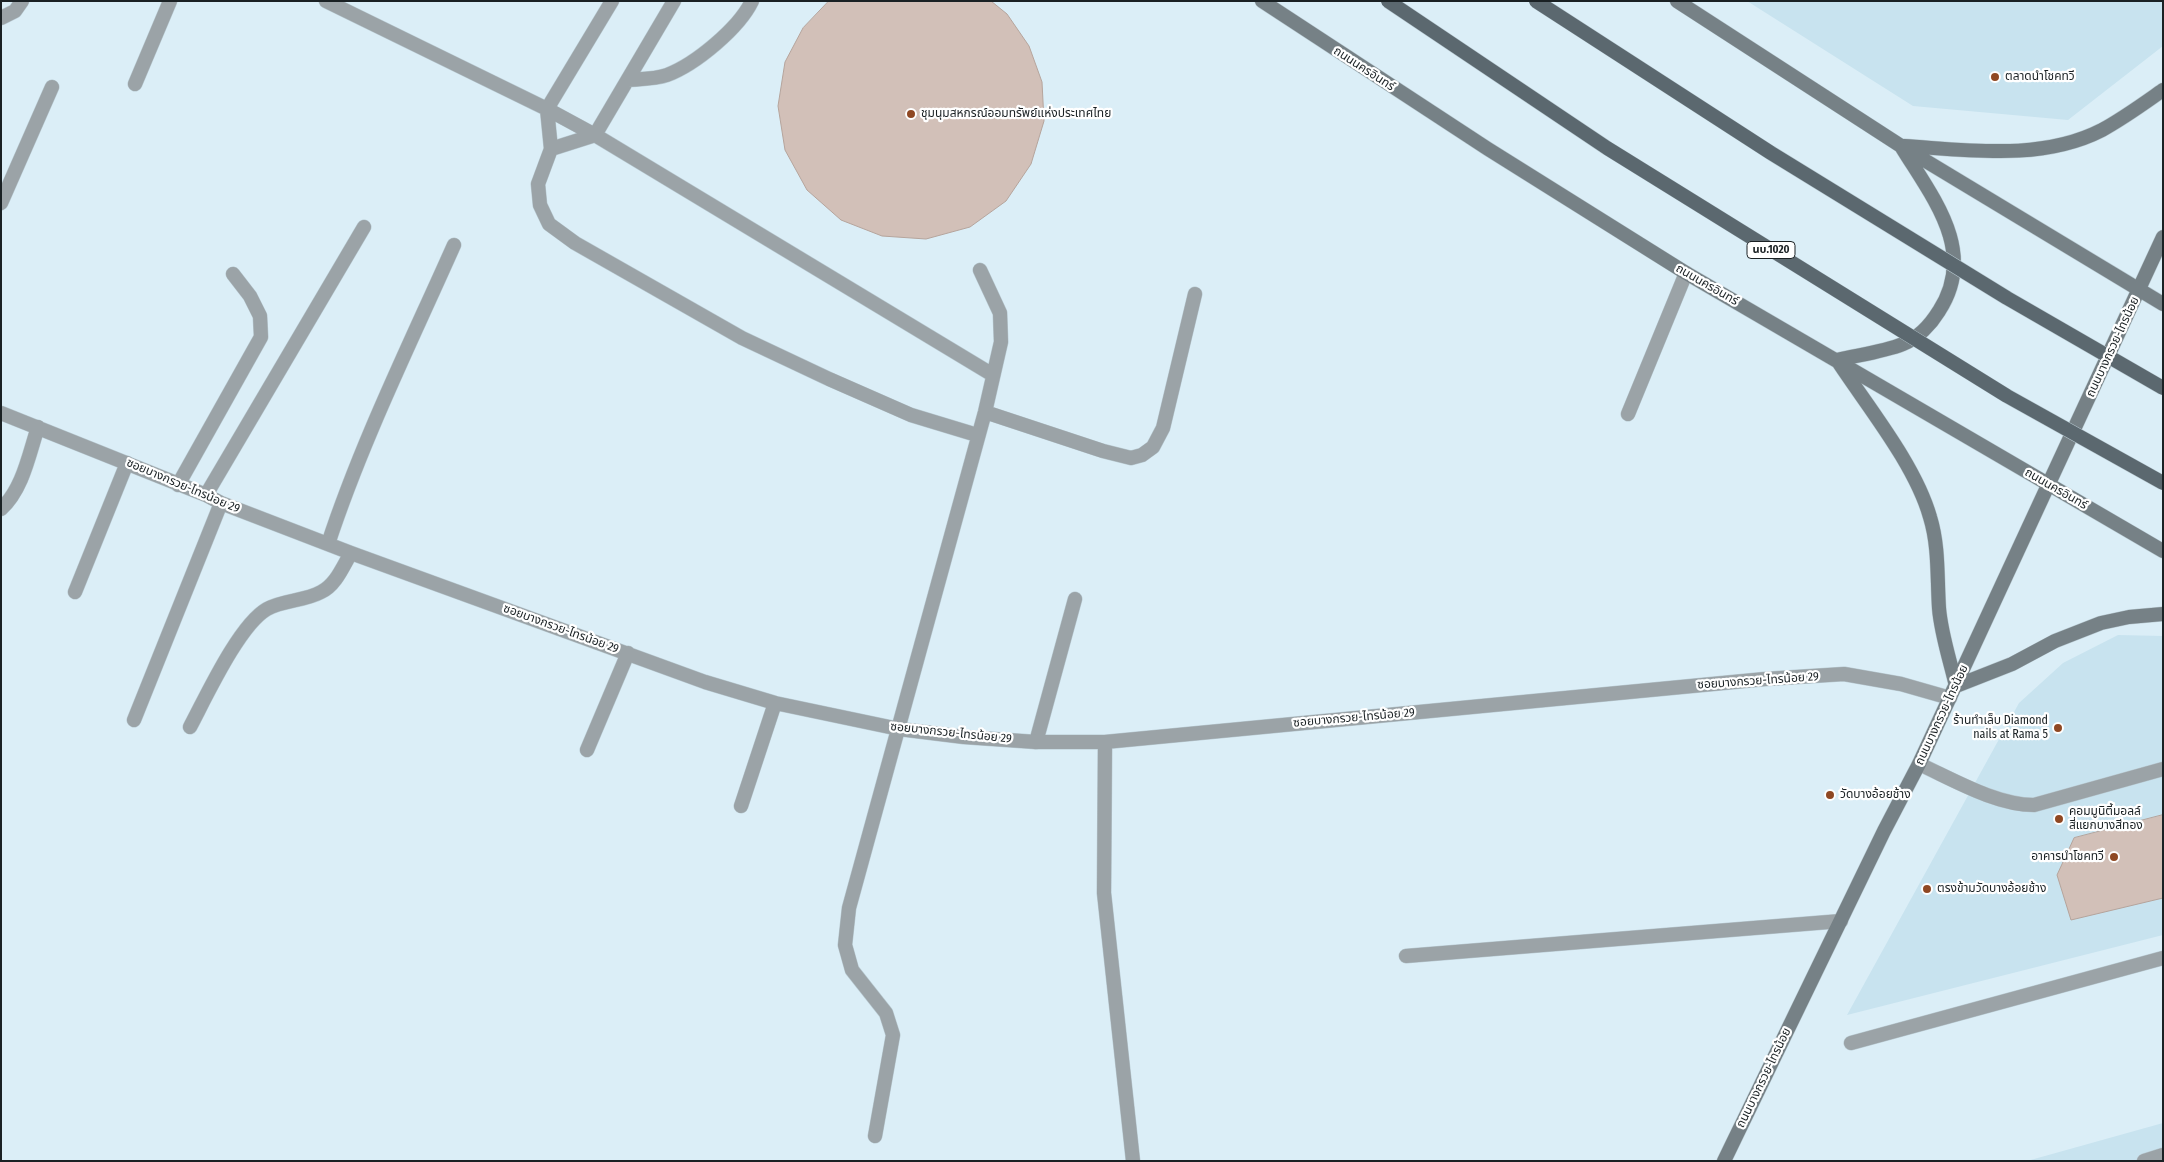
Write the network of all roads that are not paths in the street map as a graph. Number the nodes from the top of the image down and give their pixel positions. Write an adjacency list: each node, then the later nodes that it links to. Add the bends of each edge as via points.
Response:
1 (22, 1): 11 (street, via 15,11)
2 (170, 1): 13 (street)
3 (326, 1): 16 (street)
4 (612, 1): 16 (street)
5 (674, 1): 12 (street)
6 (752, 1): 12 (street, via 720,40 691,62 666,75)
7 (1262, 1): 25 (main road, ถนนนครอินทร์, via 1488,149)
8 (1388, 1): 39 (main road, นบ.1020, bridge, via 1607,148 2007,396)
9 (1536, 1): 32 (main road, bridge, via 1780,158 2007,298)
10 (1677, 1): 18 (main road)
11 (1, 18)
12 (628, 80): 17 (street)
13 (135, 84)
14 (52, 86): 20 (street)
15 (2163, 90): 18 (main road, via 2101,130 2060,145 2030,150 1982,151)
16 (547, 109): 17 (street); 19 (street)
17 (595, 135): 19 (street); 31 (street)
18 (1901, 146): 27 (main road); 30 (main road, via 1950,232 1956,266 1949,296 1930,325 1905,344)
19 (551, 149): 37 (street, via 538,184 540,205 549,224 575,243 742,338 829,380 911,415)
20 (1, 203)
21 (364, 227): 42 (street)
22 (2163, 236): 27 (main road, ถนนบางกรวย-ไทรน้อย)
23 (454, 245): 45 (street, via 376,418)
24 (980, 270): 31 (street, via 1000,313 1001,342)
25 (1686, 273): 30 (main road, ถนนนครอินทร์); 35 (street)
26 (233, 274): 40 (street, via 260,316 261,337)
27 (2140, 289): 29 (main road); 41 (main road, ถนนบางกรวย-ไทรน้อย)
28 (1195, 294): 33 (street, via 1163,428 1153,447 1142,455 1131,458 1103,451)
29 (2163, 304)
30 (1837, 360): 41 (main road, ถนนนครอินทร์); 52 (main road, via 1911,472 1931,518 1938,566 1939,608)
31 (993, 375): 33 (street)
32 (2163, 388)
33 (985, 412): 37 (street)
34 (1, 413): 36 (street, ซอยบางกรวย-ไทรน้อย 29)
35 (1628, 414)
36 (38, 428): 38 (street, ซอยบางกรวย-ไทรน้อย 29); 44 (street, via 18,486)
37 (977, 435): 56 (street)
38 (127, 463): 40 (street, ซอยบางกรวย-ไทรน้อย 29); 48 (street)
39 (2163, 483)
40 (178, 484): 42 (street, ซอยบางกรวย-ไทรน้อย 29)
41 (2049, 485): 46 (main road, ถนนนครอินทร์); 52 (main road, ถนนบางกรวย-ไทรน้อย)
42 (206, 495): 43 (street, ซอยบางกรวย-ไทรน้อย 29)
43 (222, 503): 45 (street, ซอยบางกรวย-ไทรน้อย 29); 54 (street)
44 (1, 509)
45 (328, 544): 47 (street, ซอยบางกรวย-ไทรน้อย 29)
46 (2163, 551)
47 (351, 553): 51 (street, ซอยบางกรวย-ไทรน้อย 29); 55 (street, via 336,580 322,592 266,610 247,629)
48 (75, 592)
49 (1075, 599): 57 (street)
50 (2163, 614): 52 (main road, via 2101,623 2055,641)
51 (628, 653): 53 (street, ซอยบางกรวย-ไทรน้อย 29, via 705,682); 59 (street)
52 (1953, 692): 58 (street, ซอยบางกรวย-ไทรน้อย 29, via 1844,674); 60 (main road, ถนนบางกรวย-ไทรน้อย)
53 (775, 703): 56 (street, ซอยบางกรวย-ไทรน้อย 29); 62 (street)
54 (134, 720)
55 (190, 727)
56 (899, 729): 57 (street, ซอยบางกรวย-ไทรน้อย 29); 67 (street, via 849,908 845,945 852,970 886,1013 893,1035)
57 (1036, 742): 58 (street, ซอยบางกรวย-ไทรน้อย 29)
58 (1105, 742): 69 (street, via 1104,893)
59 (587, 750)
60 (1919, 764): 61 (street, via 2018,805 2034,805); 63 (main road, ถนนบางกรวย-ไทรน้อย)
61 (2163, 769)
62 (741, 806)
63 (1841, 921): 64 (street); 70 (main road, ถนนบางกรวย-ไทรน้อย)
64 (1406, 956)
65 (2163, 958): 66 (street)
66 (1851, 1043)
67 (875, 1136)
68 (2163, 1156): 71 (street)
69 (1133, 1161)
70 (1724, 1161)
71 (2144, 1161)

